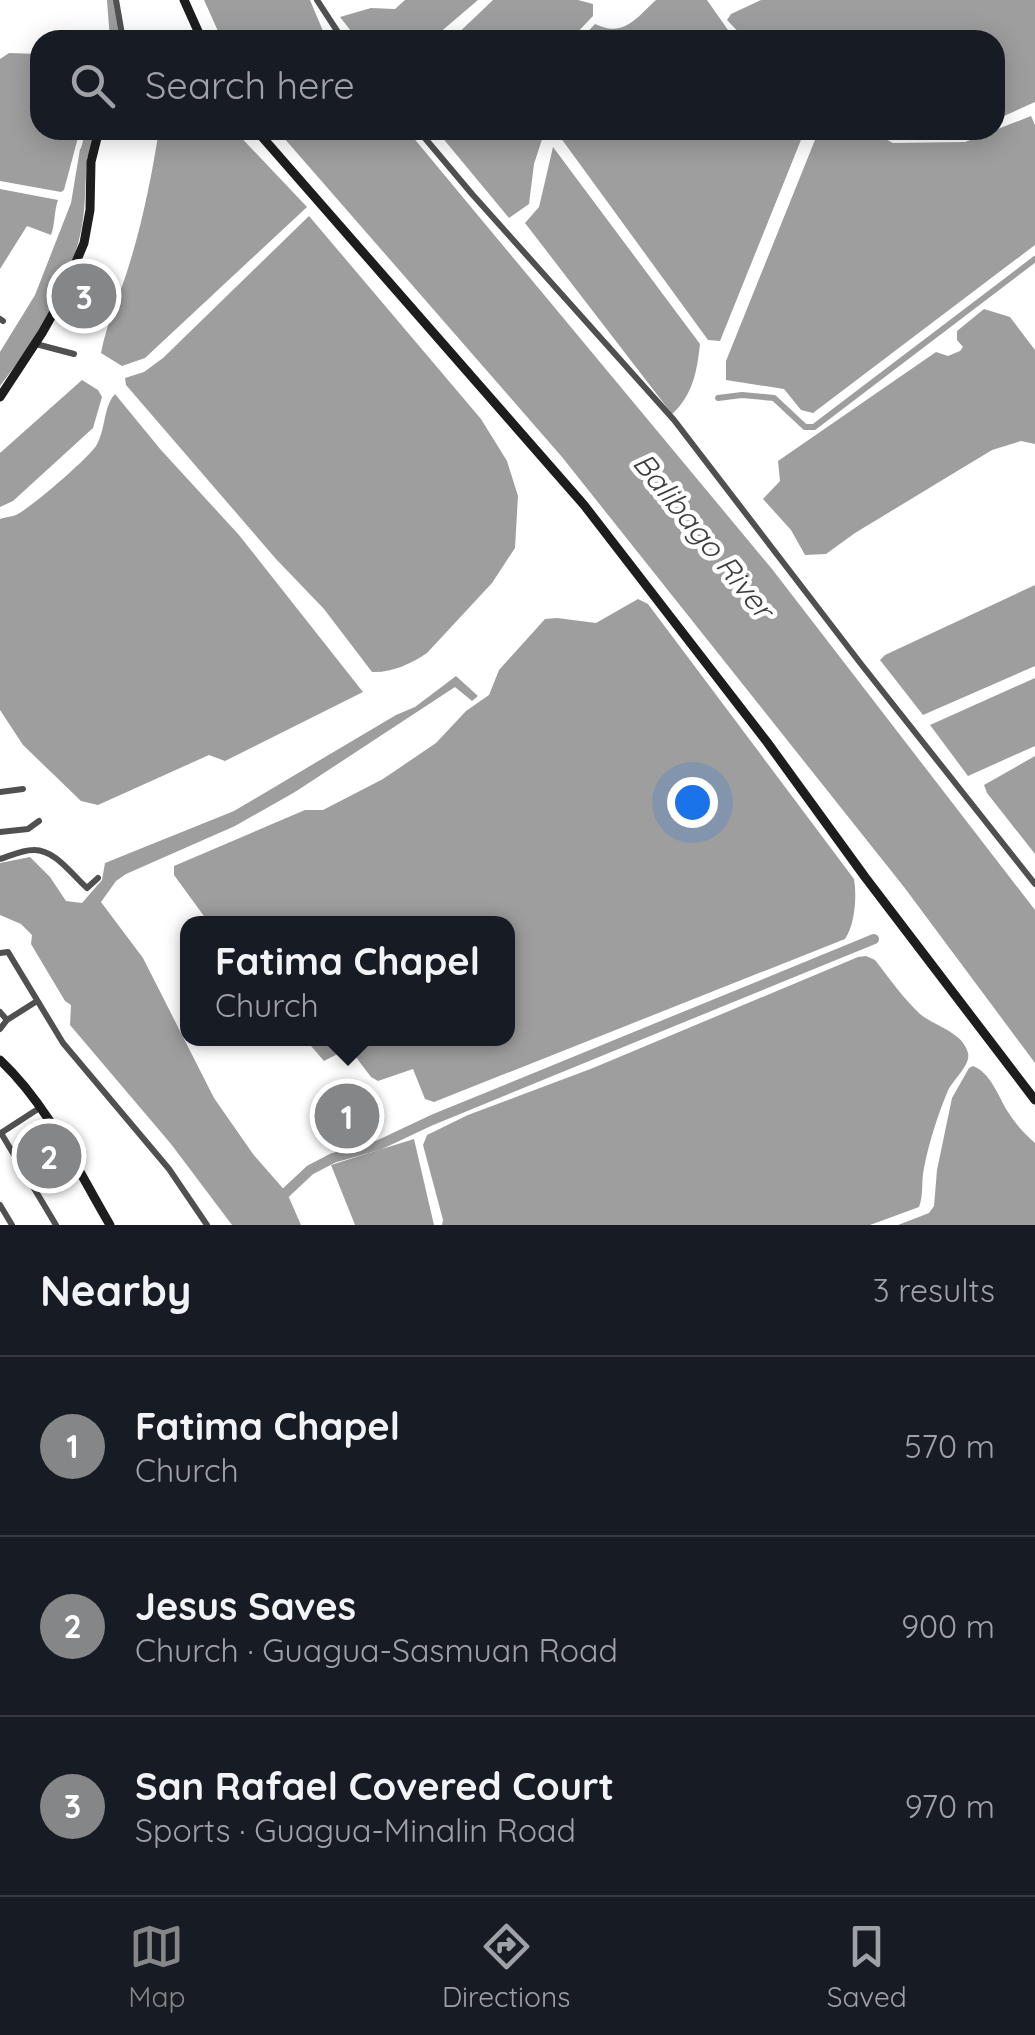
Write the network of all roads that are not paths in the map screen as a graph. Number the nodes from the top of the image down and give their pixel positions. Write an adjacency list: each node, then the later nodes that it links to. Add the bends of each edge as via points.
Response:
1 (116, 0): 4 (street)
2 (184, 0): 5 (street)
3 (318, 0): 6 (street)
4 (121, 30)
5 (198, 30)
6 (337, 30)
7 (97, 140): 10 (street, via 84,243)
8 (265, 140): 26 (street, via 584,505)
9 (426, 140): 19 (street, via 674,420)
10 (36, 344): 11 (street); 12 (street)
11 (74, 354)
12 (0, 397)
13 (23, 789): 14 (street)
14 (0, 792)
15 (39, 821): 16 (street)
16 (0, 832)
17 (0, 858): 18 (street, via 40,850 87,888)
18 (98, 878)
19 (1035, 884)
20 (0, 953): 21 (street, via 8,952)
21 (37, 1001): 23 (street); 33 (street, via 63,1044)
22 (0, 1012): 23 (street)
23 (8, 1020): 24 (street)
24 (0, 1029)
25 (0, 1060): 27 (street)
26 (1035, 1100)
27 (41, 1106): 28 (street); 32 (street)
28 (0, 1133): 31 (street)
29 (0, 1205): 30 (street)
30 (12, 1225)
31 (56, 1225)
32 (110, 1225)
33 (207, 1225)

